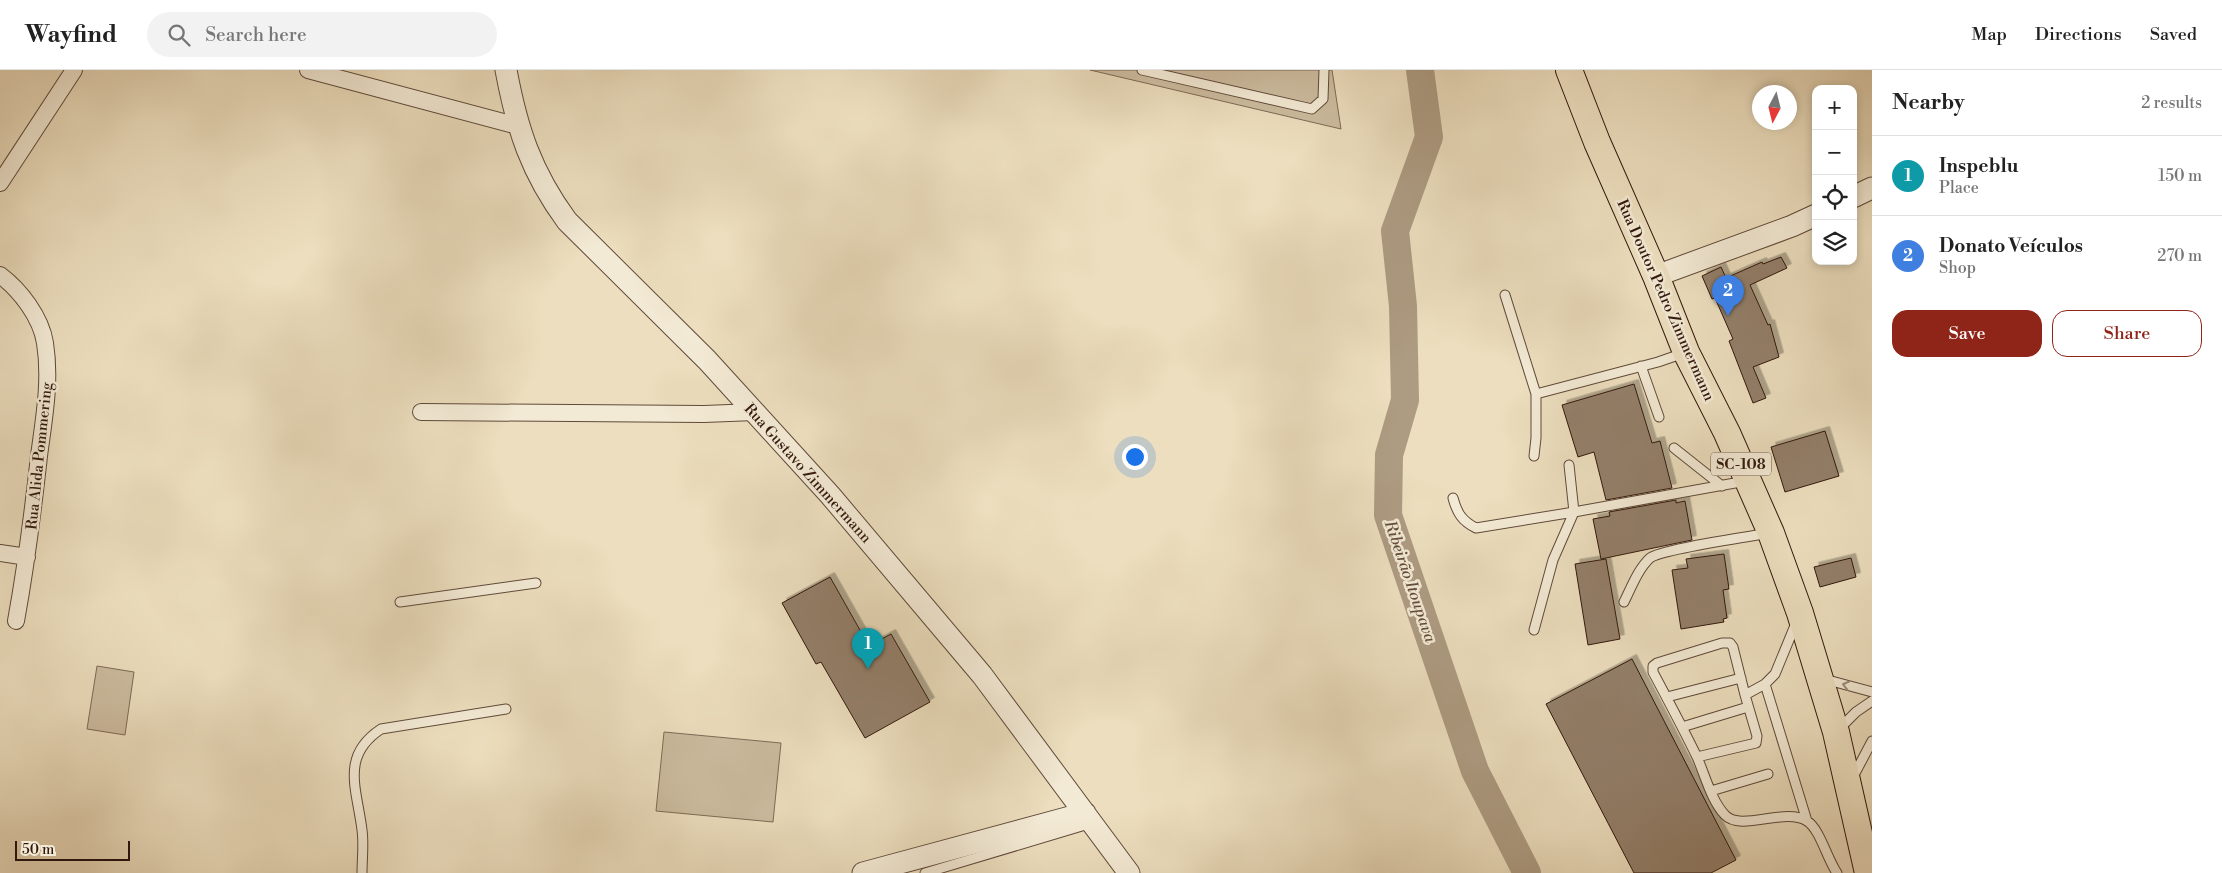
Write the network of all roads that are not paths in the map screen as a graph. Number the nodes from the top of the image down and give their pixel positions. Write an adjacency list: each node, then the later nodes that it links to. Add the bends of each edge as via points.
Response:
1 (74, 70): 8 (street)
2 (308, 70): 7 (street)
3 (506, 70): 7 (street, Rua Gustavo Zimmermann)
4 (1142, 70): 5 (lane, via 1312,109 1323,99)
5 (1324, 70)
6 (1570, 70): 13 (main road, Rua Doutor Pedro Zimmermann / SC-108, via 1597,142)
7 (518, 126): 19 (street, Rua Gustavo Zimmermann, via 540,180 567,221)
8 (0, 183)
9 (1872, 188): 10 (street)
10 (1857, 195)
11 (1812, 217): 13 (street)
12 (0, 275): 30 (street, Rua Alida Pommering, via 14,285 45,341 48,382)
13 (1656, 276): 15 (main road, Rua Doutor Pedro Zimmermann / SC-108)
14 (1505, 295): 17 (lane)
15 (1686, 352): 16 (lane); 24 (main road, Rua Doutor Pedro Zimmermann / SC-108)
16 (1641, 366): 17 (lane); 20 (lane)
17 (1536, 394): 22 (lane)
18 (422, 412): 19 (street)
19 (755, 412): 53 (street, Rua Gustavo Zimmermann, via 830,494 982,675)
20 (1659, 417)
21 (1674, 448): 25 (lane)
22 (1534, 456)
23 (1568, 465): 27 (lane)
24 (1749, 480): 25 (lane); 28 (main road, Rua Doutor Pedro Zimmermann / SC-108)
25 (1722, 486): 27 (lane)
26 (1453, 498): 27 (lane, via 1465,522 1476,528)
27 (1574, 512): 36 (lane, via 1553,560)
28 (1771, 533): 33 (lane, via 1653,556 1642,568); 34 (main road, Rua Doutor Pedro Zimmermann / SC-108)
29 (0, 553): 30 (street)
30 (27, 557): 35 (street, Rua Alida Pommering)
31 (536, 583): 32 (lane)
32 (400, 602)
33 (1624, 602)
34 (1800, 613): 38 (main road, Rua Doutor Pedro Zimmermann / SC-108); 39 (lane, via 1775,674)
35 (16, 621)
36 (1534, 630)
37 (1741, 678): 41 (lane); 42 (lane); 42 (lane, via 1732,645 1722,643 1656,663 1653,672)
38 (1820, 678): 40 (lane, one-way to 38); 47 (main road, Rua Doutor Pedro Zimmermann / SC-108)
39 (1765, 684): 41 (lane); 54 (lane)
40 (1872, 692)
41 (1745, 695): 44 (lane)
42 (1667, 697): 46 (lane)
43 (1872, 701): 47 (lane)
44 (1748, 707): 46 (lane); 49 (lane, via 1756,743)
45 (506, 709): 55 (lane, via 381,729 370,736 355,758 353,775 363,832)
46 (1682, 727): 49 (lane)
47 (1836, 732): 51 (main road, Rua Doutor Pedro Zimmermann / SC-108)
48 (1872, 741): 51 (lane)
49 (1696, 757): 52 (lane)
50 (1768, 774): 52 (lane)
51 (1848, 786): 60 (main road, Rua Doutor Pedro Zimmermann / SC-108)
52 (1711, 791): 54 (lane, via 1726,815 1734,821 1795,817)
53 (1089, 818): 56 (street); 57 (lane); 58 (street, Rua Gustavo Zimmermann)
54 (1807, 821): 59 (lane)
55 (362, 873)
56 (863, 873)
57 (925, 873)
58 (1129, 873)
59 (1837, 873)
60 (1868, 873)

